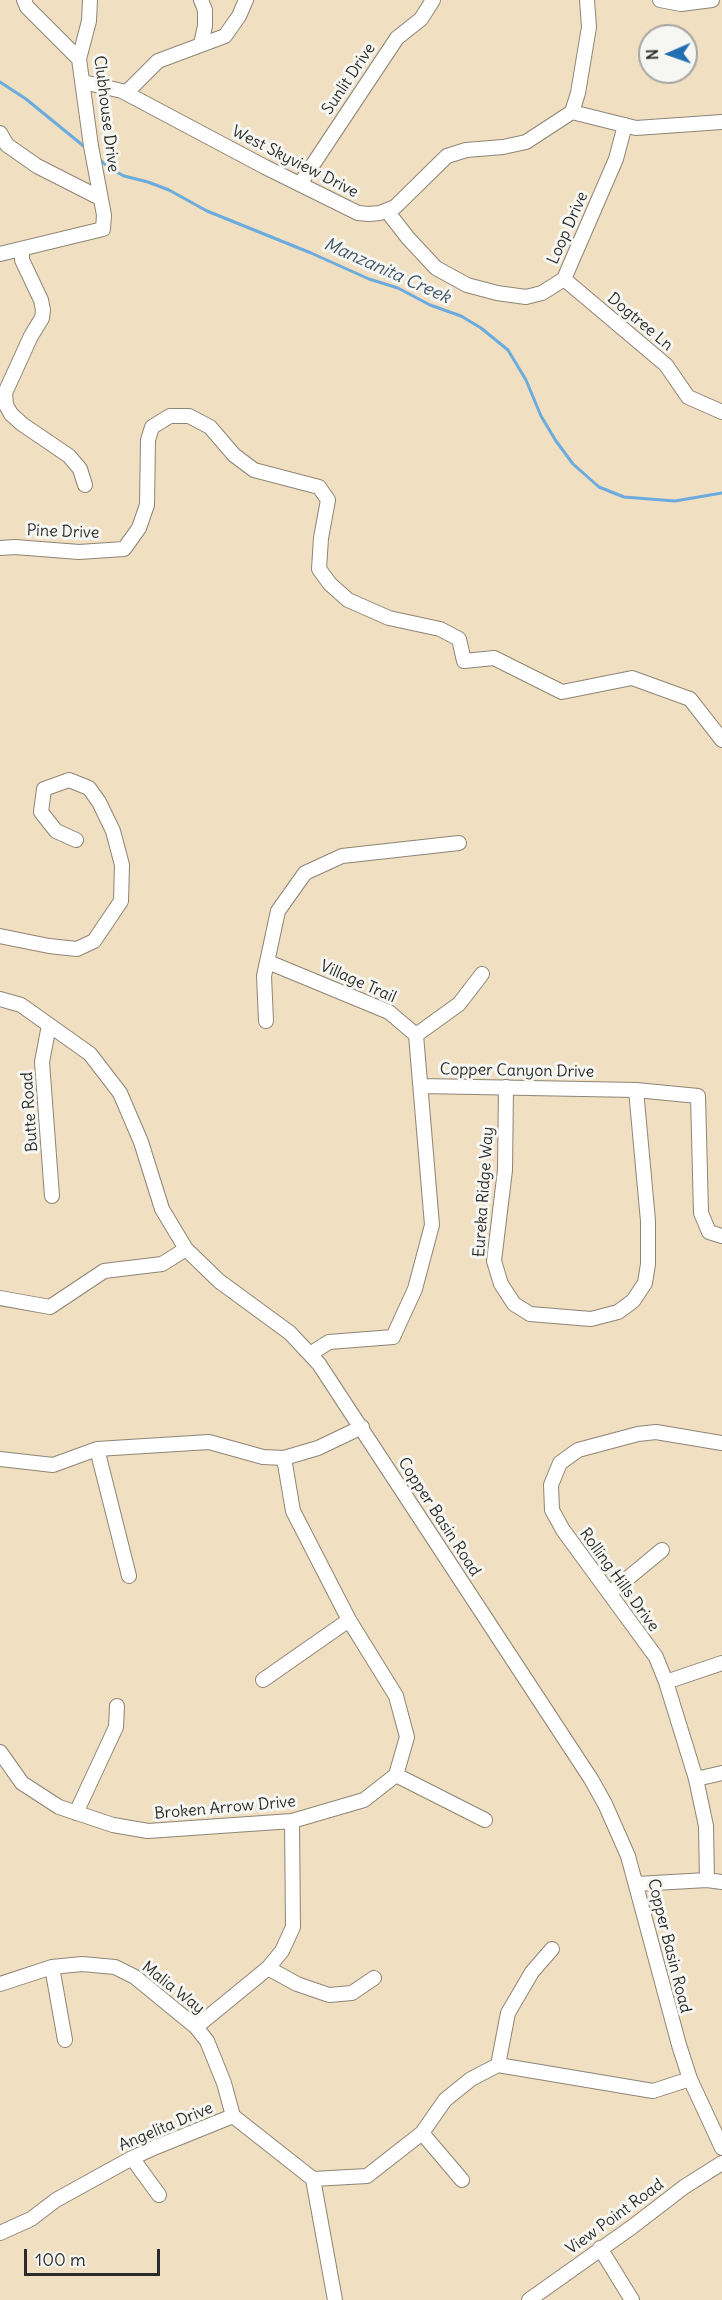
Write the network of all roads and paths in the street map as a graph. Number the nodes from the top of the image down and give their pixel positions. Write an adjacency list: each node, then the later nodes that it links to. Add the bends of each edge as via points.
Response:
1 (24, 0): 10 (street)
2 (90, 0): 10 (street, Clubhouse Drive)
3 (201, 0): 9 (street, via 205,10)
4 (246, 0): 9 (street, via 225,36)
5 (433, 0): 17 (street, Sunlit Drive, via 421,19 397,38)
6 (587, 0): 13 (street, via 589,27)
7 (660, 0): 8 (street)
8 (712, 0)
9 (201, 44): 12 (street, via 158,60)
10 (79, 59): 11 (street, Clubhouse Drive)
11 (83, 82): 12 (street, West Skyview Drive); 18 (street, Clubhouse Drive)
12 (126, 93): 17 (street, West Skyview Drive)
13 (572, 112): 15 (street); 19 (street, via 526,142 447,156)
14 (722, 122): 15 (street, via 636,128)
15 (625, 125): 22 (street, Loop Drive, via 616,159)
16 (0, 134): 18 (street, via 7,145 37,166)
17 (300, 184): 19 (street, West Skyview Drive, via 358,213)
18 (100, 198): 20 (street, Clubhouse Drive, via 103,228)
19 (387, 211): 22 (street, Loop Drive, via 436,268 467,285 526,297 542,293)
20 (22, 249): 21 (street); 24 (street, via 22,260 43,310 5,393 6,405 22,424 69,456 80,469)
21 (0, 254)
22 (564, 279): 23 (street, Dogtree Ln, via 666,365 688,398)
23 (722, 412)
24 (85, 486)
25 (0, 548): 26 (street, Pine Drive, via 79,552 124,549 139,528 147,505 148,440 152,427 170,416 189,416 210,427 234,455 254,470 319,488 328,500 319,569 348,600 389,618 440,629 459,639 464,661 494,658 562,692 632,678 690,699)
26 (722, 740)
27 (76, 840): 29 (street, via 56,831 42,812 44,789 69,780 89,788 99,802 113,831 122,865 121,901 94,941 77,950)
28 (459, 843): 30 (street, via 342,856 305,873 278,911)
29 (0, 936)
30 (268, 962): 33 (street, via 264,976); 35 (street, Village Trail, via 389,1012)
31 (482, 974): 35 (street, via 459,1004)
32 (0, 999): 34 (street, Copper Basin Road, via 21,1005)
33 (266, 1021)
34 (49, 1025): 39 (street, Butte Road, via 42,1062); 41 (street, Copper Basin Road, via 90,1054 120,1093 141,1142 162,1209)
35 (416, 1035): 36 (street)
36 (421, 1086): 37 (street, Copper Canyon Drive); 43 (street, Copper Canyon Drive, via 432,1225 414,1289 393,1337 329,1342)
37 (506, 1087): 38 (street, Copper Canyon Drive); 38 (street, Eureka Ridge Way, via 505,1170 494,1261 501,1284 514,1304 530,1314 591,1319 618,1312 633,1302 645,1283 648,1221)
38 (636, 1090): 40 (street, Copper Canyon Drive, via 698,1096 701,1213 709,1232)
39 (52, 1196)
40 (722, 1236)
41 (186, 1249): 42 (street, via 162,1264 105,1271 50,1306); 43 (street, Copper Basin Road, via 219,1281 290,1333)
42 (0, 1298)
43 (310, 1354): 44 (street, Copper Basin Road)
44 (362, 1427): 47 (street, via 318,1448); 66 (street, Copper Basin Road, via 591,1779 620,1835)
45 (722, 1443): 51 (street, Rolling Hills Drive, via 647,1433 578,1449 560,1463 551,1485 552,1510 562,1530)
46 (97, 1449): 47 (street, via 209,1442); 48 (street, via 53,1465); 50 (street)
47 (284, 1458): 52 (street, via 293,1511)
48 (0, 1459)
49 (662, 1550): 51 (street)
50 (129, 1576)
51 (610, 1593): 55 (street, Rolling Hills Drive, via 656,1657)
52 (349, 1620): 54 (street); 59 (street, via 396,1696 407,1737)
53 (722, 1663): 55 (street)
54 (263, 1680)
55 (666, 1683): 60 (street, Rolling Hills Drive)
56 (117, 1706): 61 (street, via 116,1727)
57 (0, 1752): 61 (street, Broken Arrow Drive, via 22,1783 59,1807)
58 (722, 1773): 60 (street)
59 (396, 1775): 62 (street); 63 (street, Broken Arrow Drive, via 364,1800)
60 (696, 1779): 64 (street, Rolling Hills Drive, via 706,1826)
61 (76, 1813): 63 (street, Broken Arrow Drive, via 148,1831)
62 (485, 1820)
63 (292, 1821): 69 (street, via 292,1927 282,1951)
64 (707, 1880): 65 (street); 66 (street)
65 (722, 1882)
66 (637, 1884): 75 (street, Copper Basin Road)
67 (552, 1949): 74 (street, via 532,1972 508,2013)
68 (52, 1967): 71 (street, Malia Way); 72 (street, Malia Way, via 115,1967 135,1977); 73 (street)
69 (268, 1968): 70 (street, via 329,1995 352,1993); 72 (street)
70 (374, 1978)
71 (0, 1984)
72 (196, 2027): 76 (street, Malia Way, via 207,2041)
73 (65, 2040)
74 (498, 2065): 75 (street, via 652,2091); 77 (street, via 471,2079 445,2100)
75 (690, 2079): 78 (street, Copper Basin Road)
76 (233, 2116): 79 (street, Angelita Drive); 81 (street, Angelita Drive)
77 (422, 2133): 81 (street, via 368,2176); 82 (street)
78 (722, 2148)
79 (132, 2158): 83 (street); 84 (street, Angelita Drive)
80 (722, 2163): 85 (street, View Point Road)
81 (313, 2179): 86 (street)
82 (462, 2180)
83 (159, 2195)
84 (0, 2234)
85 (600, 2248): 87 (street, View Point Road); 88 (street)
86 (335, 2300)
87 (529, 2300)
88 (632, 2300)

